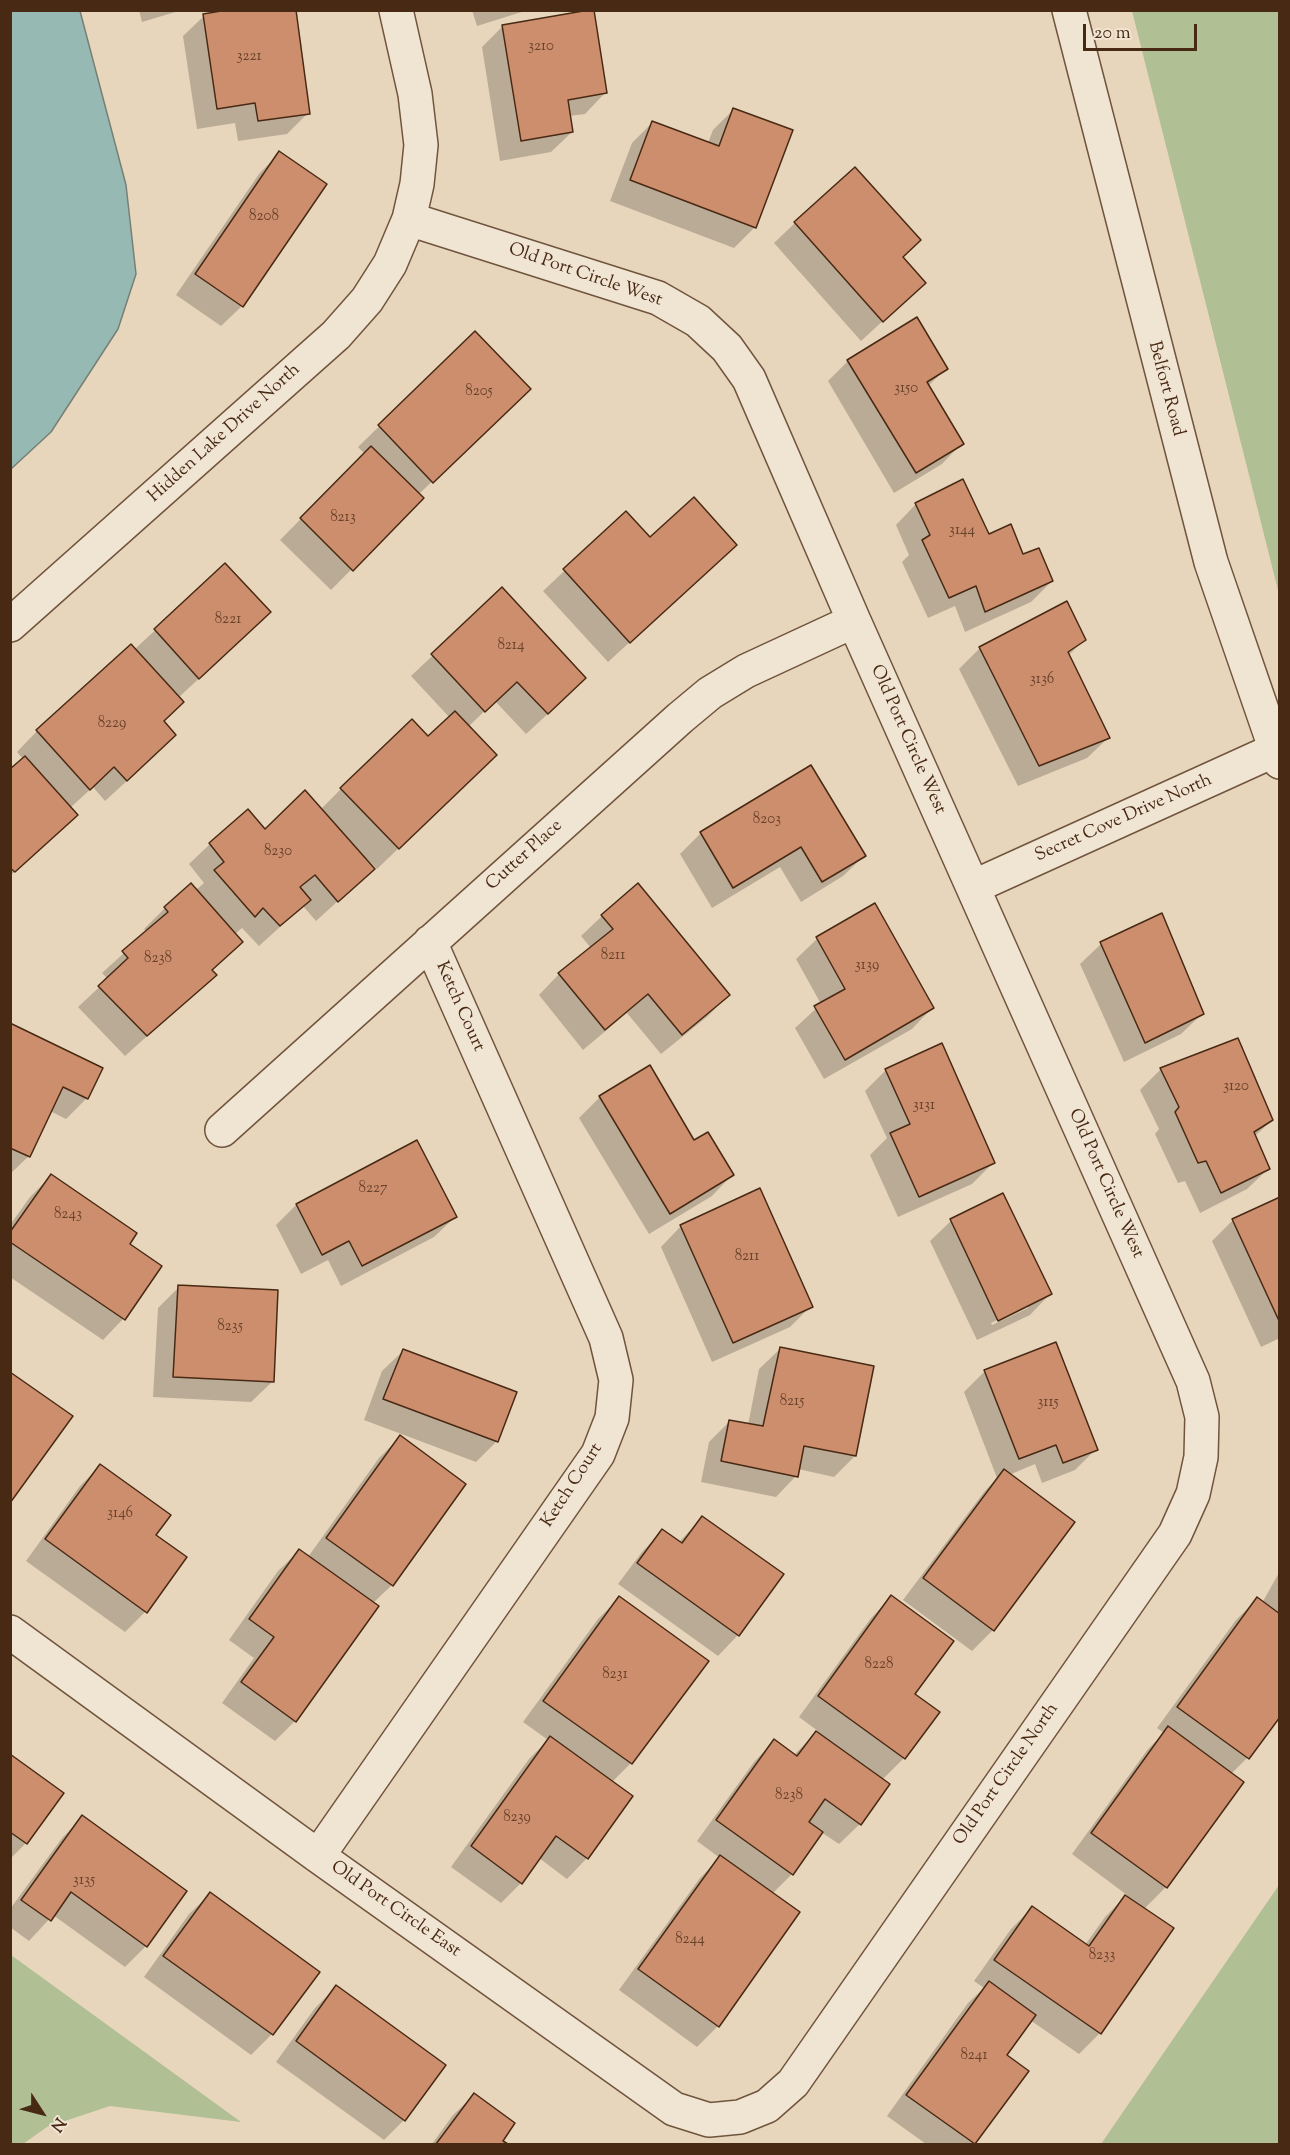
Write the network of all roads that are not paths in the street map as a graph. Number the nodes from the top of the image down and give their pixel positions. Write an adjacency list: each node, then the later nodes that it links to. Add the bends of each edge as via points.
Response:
1 (396, 10): 3 (street, Hidden Lake Drive North, via 416,94 421,145)
2 (1069, 10): 6 (street, Belfort Road, via 1211,562)
3 (409, 219): 4 (street, Old Port Circle West, via 658,298 698,321 727,348 749,379); 5 (street, Hidden Lake Drive North, via 390,264 367,300 336,335)
4 (854, 621): 7 (street, Old Port Circle West); 8 (street, Cutter Place, via 746,671 710,693)
5 (10, 625)
6 (1277, 756): 7 (street, Secret Cove Drive North)
7 (973, 887): 10 (street, Old Port Circle West, via 1193,1381 1202,1417)
8 (430, 942): 9 (street, Cutter Place); 12 (street, Ketch Court, via 606,1338 616,1380 612,1418 598,1454)
9 (222, 1130)
10 (1201, 1457): 13 (street, Old Port Circle North, via 1193,1494 1175,1534)
11 (10, 1632): 12 (street, Old Port Circle East)
12 (318, 1856): 13 (street, Old Port Circle East, via 674,2109 709,2120 740,2117 767,2106)
13 (793, 2083)

